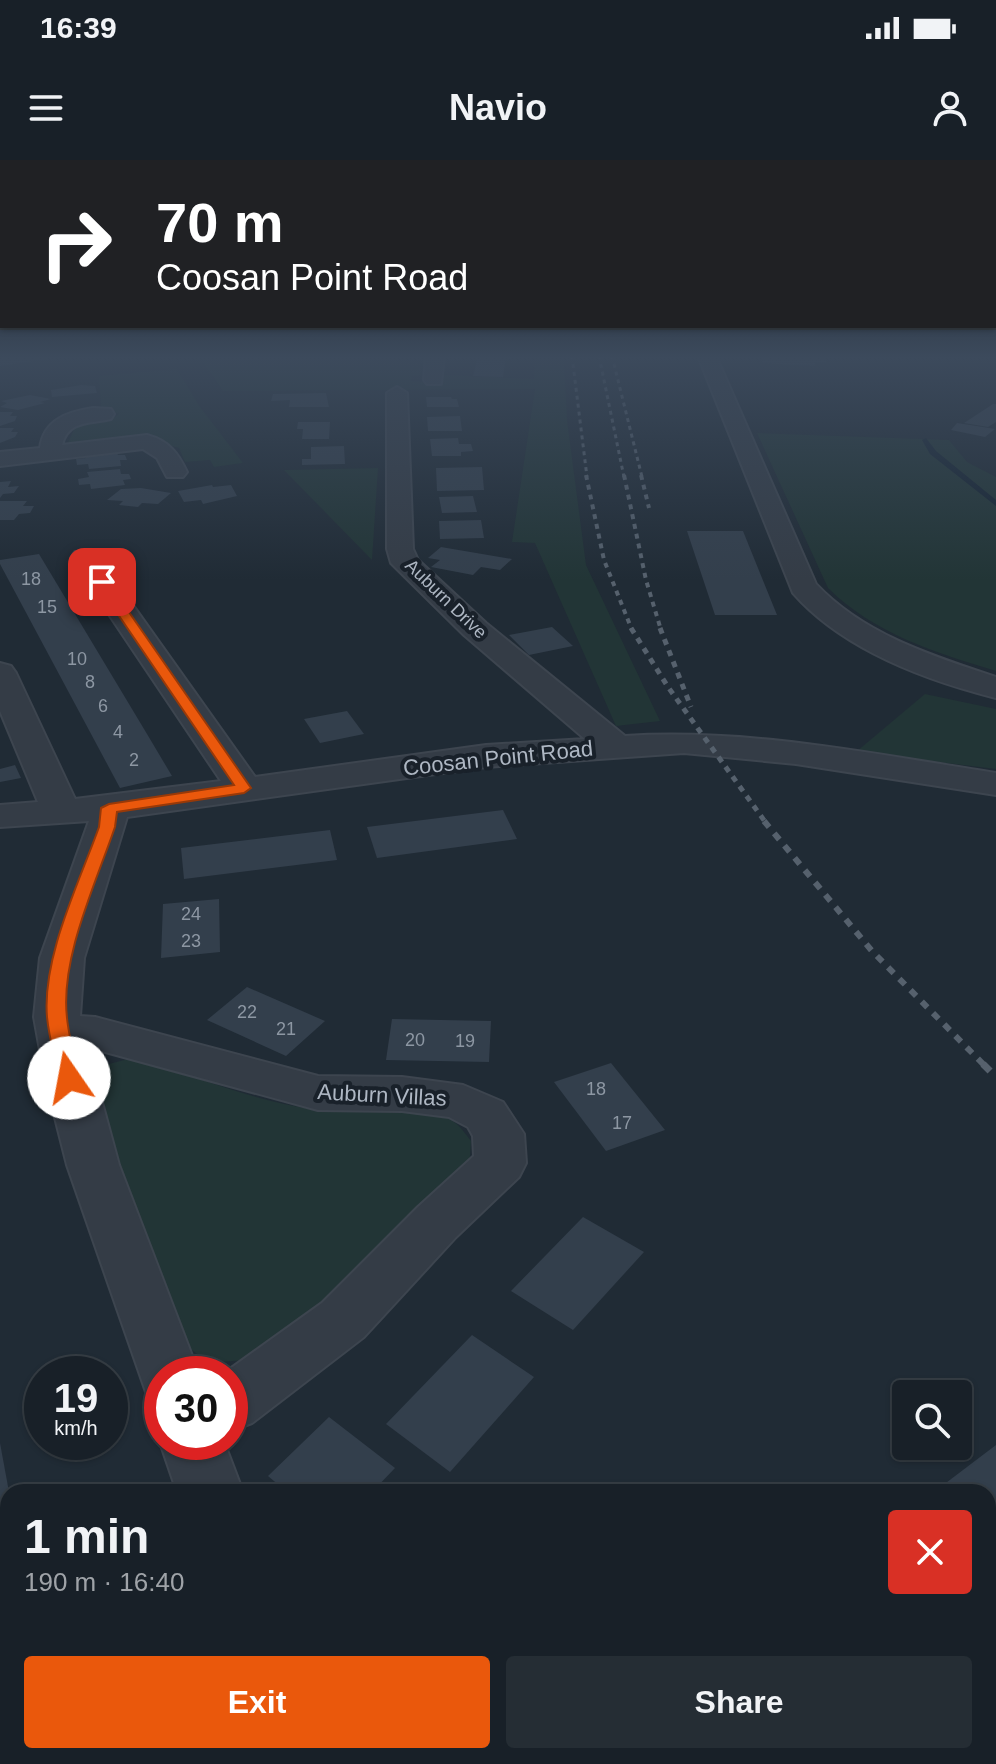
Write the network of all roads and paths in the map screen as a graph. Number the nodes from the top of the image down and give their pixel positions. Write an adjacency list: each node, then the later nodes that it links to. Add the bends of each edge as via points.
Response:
1 (58, 431): 4 (street)
2 (398, 431): 10 (street, Auburn Drive, via 400,549 405,563)
3 (738, 431): 9 (street, via 813,601 880,642)
4 (51, 455): 5 (street); 6 (street, via 147,442 167,454)
5 (0, 459)
6 (175, 472)
7 (85, 558): 12 (street)
8 (0, 673): 13 (street)
9 (996, 688)
10 (616, 747): 11 (street, Coosan Point Road, via 691,743 796,753); 12 (street, Coosan Point Road, via 486,756)
11 (996, 784)
12 (244, 788): 13 (street, Coosan Point Road)
13 (86, 810): 14 (street, Coosan Point Road); 15 (street, via 107,827 62,958)
14 (0, 816)
15 (59, 1031): 16 (street, via 93,1165); 17 (street, Auburn Villas, via 95,1032 318,1093 421,1094 461,1100 485,1116 501,1139 500,1163 343,1320)
16 (162, 1356)
17 (248, 1391)
18 (198, 1460): 19 (street)
19 (207, 1484)

